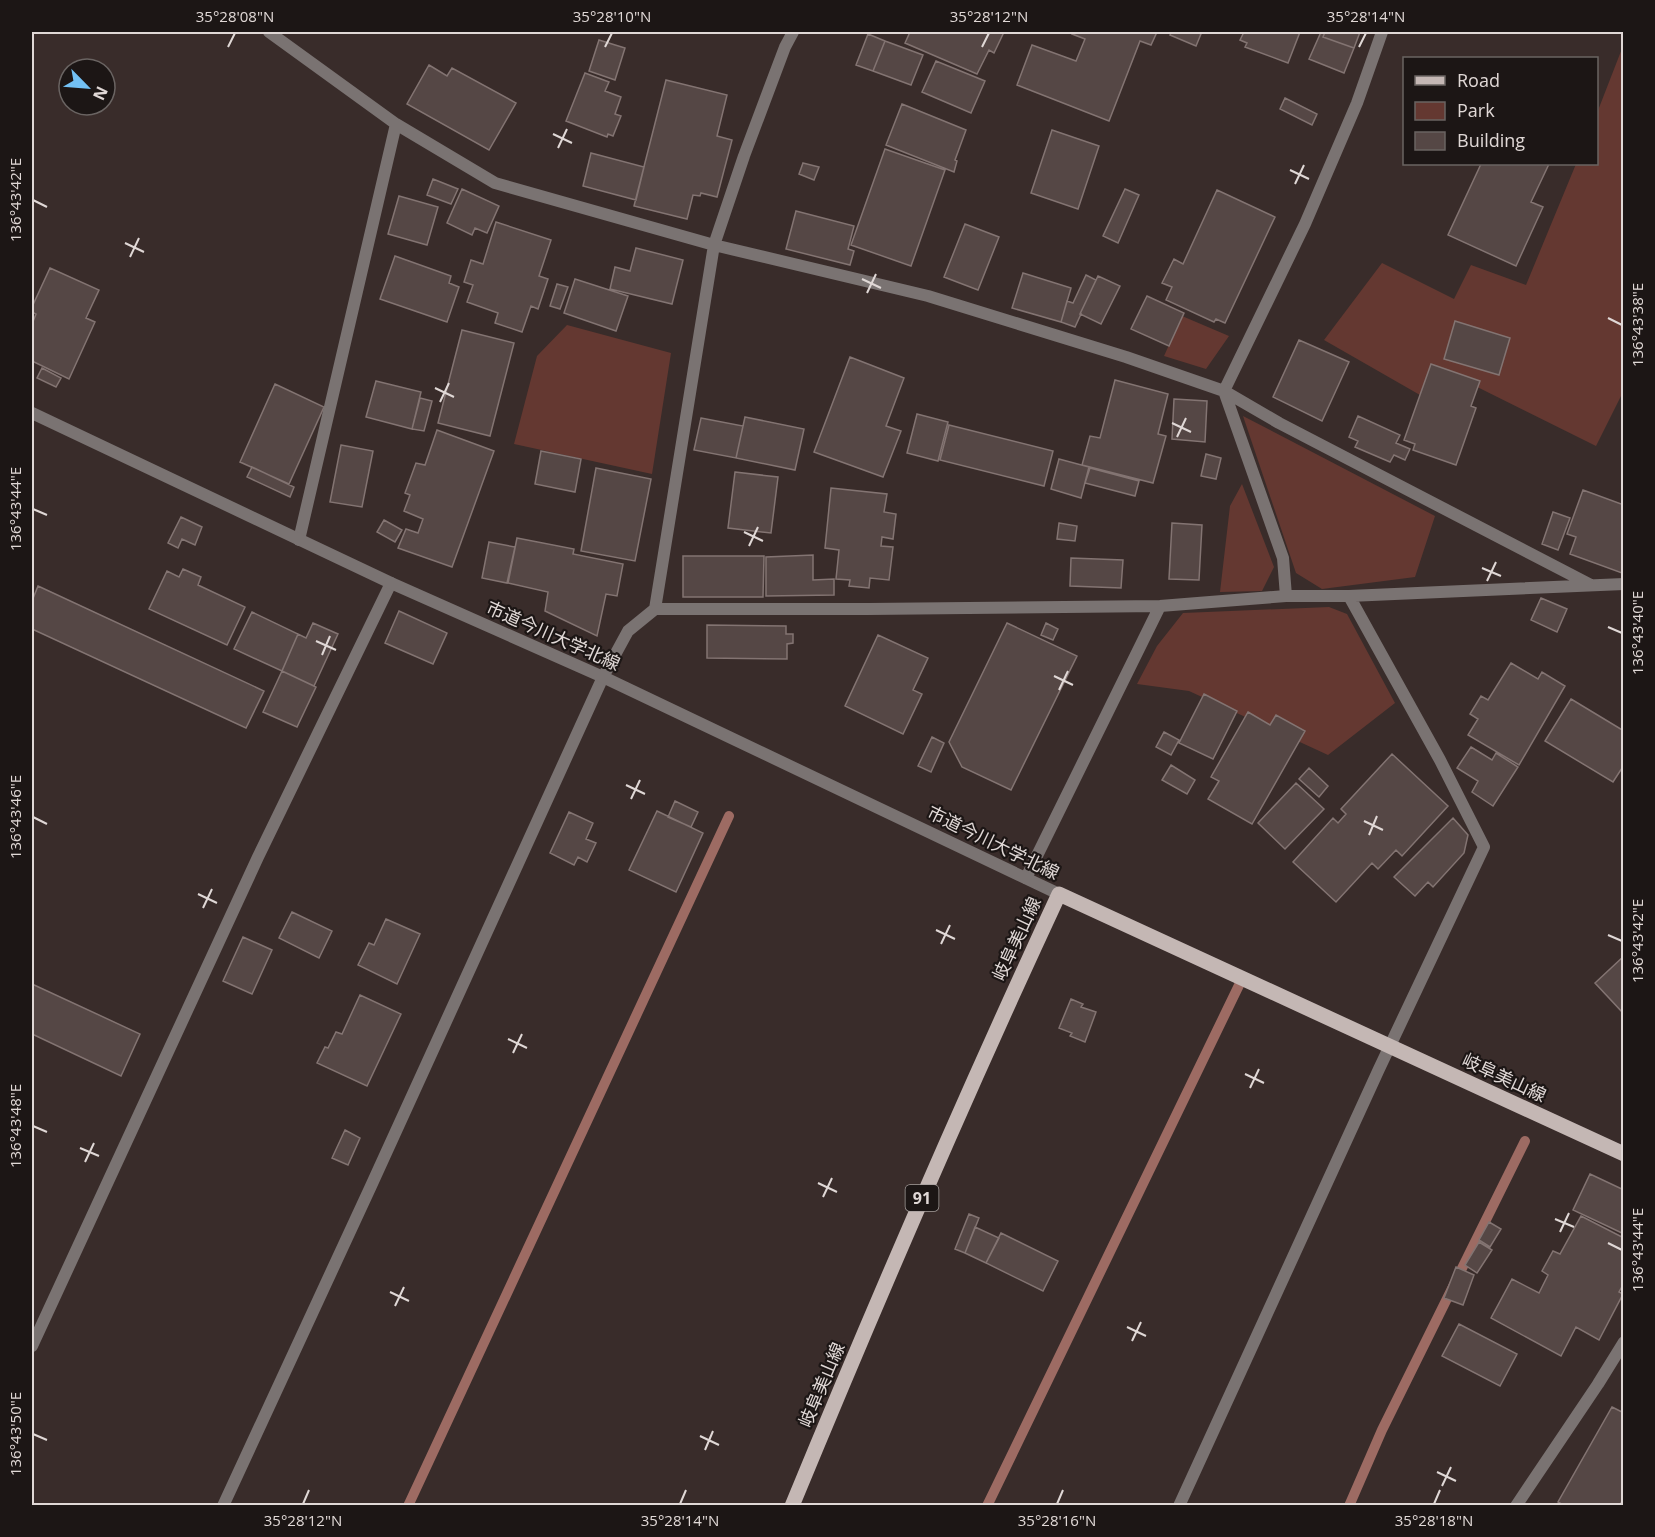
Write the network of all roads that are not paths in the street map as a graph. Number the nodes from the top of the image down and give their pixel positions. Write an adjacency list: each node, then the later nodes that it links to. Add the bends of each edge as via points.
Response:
1 (269, 32): 4 (street)
2 (793, 32): 5 (street)
3 (1382, 32): 6 (street, via 1357,103 1305,224)
4 (396, 124): 5 (street, via 495,183); 8 (street)
5 (714, 245): 6 (street, via 928,296); 15 (street)
6 (1224, 391): 11 (street); 12 (street, via 1283,558)
7 (32, 413): 8 (street, 市道今川大学北線)
8 (299, 540): 9 (street, 市道今川大学北線)
9 (391, 583): 16 (street, 市道今川大学北線); 22 (street, via 258,857)
10 (1623, 584): 11 (street)
11 (1591, 585): 13 (street)
12 (1287, 596): 13 (street); 14 (street)
13 (1349, 596): 19 (street, via 1484,847)
14 (1160, 606): 15 (street); 17 (street)
15 (655, 609): 16 (street, via 628,631)
16 (603, 677): 17 (street, 市道今川大学北線); 23 (street)
17 (1026, 878): 18 (street, 市道今川大学北線)
18 (1059, 894): 19 (main road, 岐阜美山線); 24 (main road, 岐阜美山線 / 91, via 916,1212)
19 (1390, 1046): 20 (main road, 岐阜美山線); 25 (street)
20 (1623, 1154)
21 (1623, 1342): 26 (street)
22 (32, 1346)
23 (223, 1506)
24 (792, 1506)
25 (1179, 1506)
26 (1516, 1506)

